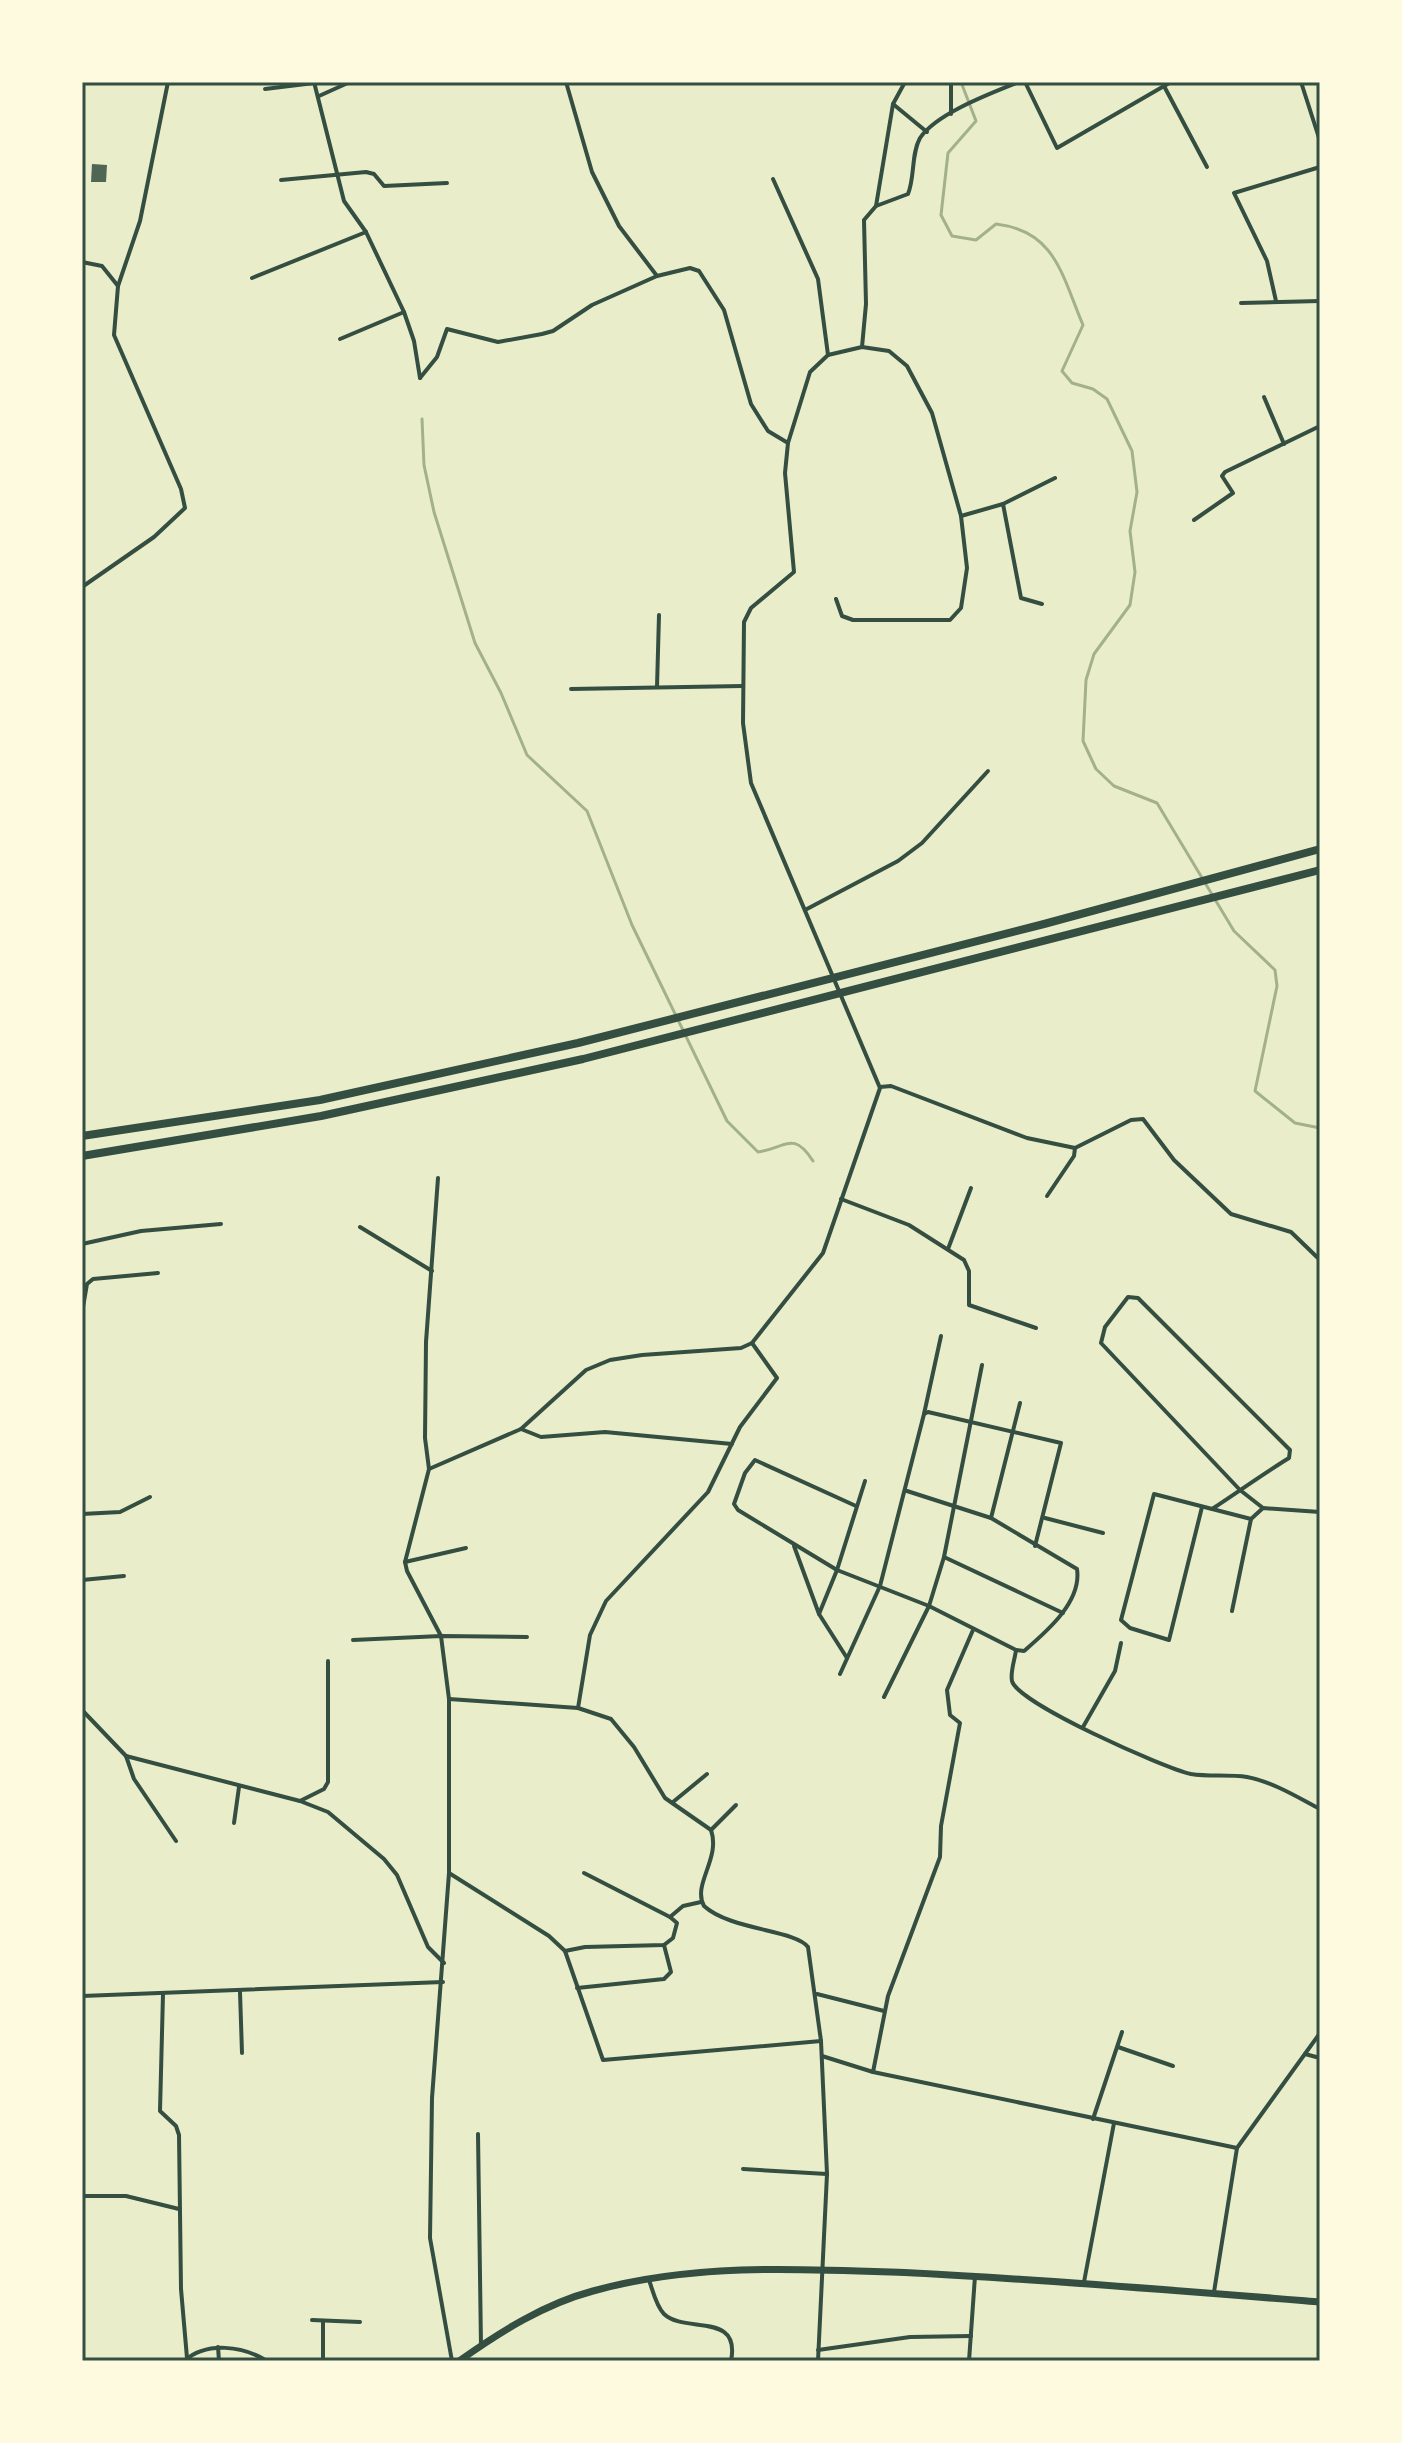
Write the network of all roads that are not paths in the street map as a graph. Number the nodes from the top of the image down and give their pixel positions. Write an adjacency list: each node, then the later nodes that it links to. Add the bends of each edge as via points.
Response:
1 (168, 82): 28 (street, via 140,221)
2 (350, 82): 12 (street)
3 (566, 82): 26 (street, via 592,172 628,240)
4 (905, 82): 13 (street)
5 (951, 82): 14 (street)
6 (1022, 82): 10 (street, via 1057,148); 14 (street)
7 (1171, 82): 10 (street)
8 (1301, 82): 16 (street)
9 (314, 83): 11 (street); 12 (street)
10 (1164, 86): 17 (street)
11 (265, 89)
12 (319, 96): 19 (street)
13 (893, 104): 15 (street); 23 (street)
14 (951, 114): 15 (street)
15 (927, 132): 23 (street, via 916,150 908,194)
16 (1320, 141)
17 (1207, 167)
18 (1320, 167): 29 (street, via 1234,193 1267,261)
19 (338, 172): 21 (street); 22 (street, via 370,172 384,186); 24 (street, via 344,201)
20 (773, 179): 35 (street, via 818,279)
21 (281, 180)
22 (447, 183)
23 (876, 206): 34 (street, via 864,220)
24 (366, 232): 27 (street); 32 (street)
25 (82, 262): 28 (street, via 102,266)
26 (657, 276): 32 (street, via 542,334 498,342 447,329 437,357 420,378); 38 (street, via 690,268 707,281 724,310 751,404 768,431)
27 (252, 278)
28 (118, 286): 44 (street, via 114,335 185,508 154,537)
29 (1276, 301): 30 (street); 31 (street)
30 (1320, 301)
31 (1241, 303)
32 (404, 312): 33 (street)
33 (340, 339)
34 (862, 347): 35 (street); 42 (street, via 889,351 907,366 932,413)
35 (828, 355): 38 (street, via 810,372)
36 (1264, 397): 39 (street)
37 (1320, 426): 39 (street)
38 (788, 443): 48 (street, via 785,497 794,572 746,616)
39 (1284, 444): 43 (street, via 1222,475 1233,493)
40 (1055, 478): 41 (street)
41 (1003, 504): 42 (street); 46 (street, via 1021,598)
42 (961, 516): 45 (street, via 967,568 961,608 954,618 847,619)
43 (1194, 520)
44 (82, 587)
45 (836, 599)
46 (1042, 604)
47 (659, 615): 49 (street)
48 (743, 686): 49 (street); 54 (street, via 753,791)
49 (657, 687): 50 (street)
50 (571, 689)
51 (988, 771): 54 (street, via 922,843)
52 (1320, 849): 56 (highway, via 578,1043 350,1093)
53 (1320, 870): 58 (highway, via 583,1059 321,1116)
54 (805, 910): 55 (street)
55 (880, 1088): 57 (street, via 891,1086 1027,1138); 62 (street)
56 (82, 1136)
57 (1075, 1148): 61 (street); 67 (street, via 1143,1119 1174,1160 1231,1214 1291,1232)
58 (82, 1156)
59 (438, 1178): 68 (street)
60 (971, 1188): 66 (street)
61 (1047, 1196)
62 (841, 1199): 66 (street, via 909,1225); 73 (street, via 813,1270)
63 (221, 1224): 65 (street, via 141,1231)
64 (360, 1227): 68 (street)
65 (82, 1244)
66 (948, 1249): 71 (street, via 969,1271 969,1305)
67 (1320, 1260)
68 (432, 1271): 81 (street, via 426,1342)
69 (158, 1273): 70 (street, via 90,1280)
70 (82, 1313)
71 (1036, 1328)
72 (941, 1336): 76 (street)
73 (752, 1343): 78 (street, via 597,1364); 80 (street, via 778,1376)
74 (982, 1365): 77 (street)
75 (1020, 1403): 79 (street)
76 (924, 1414): 77 (street); 84 (street)
77 (969, 1422): 79 (street); 86 (street)
78 (521, 1429): 80 (street, via 541,1437 605,1432); 81 (street)
79 (1014, 1432): 93 (street); 94 (street, via 1062,1444)
80 (732, 1444): 121 (street, via 708,1492 596,1616)
81 (429, 1469): 101 (street)
82 (865, 1481): 87 (street)
83 (1240, 1490): 83 (street, via 1101,1343 1105,1327 1128,1297 1138,1298 1290,1450 1289,1458); 89 (street); 90 (street)
84 (907, 1491): 86 (street); 105 (street)
85 (150, 1497): 92 (street, via 120,1512)
86 (952, 1505): 93 (street); 100 (street)
87 (856, 1506): 97 (street, via 767,1463 751,1462 735,1507); 102 (street)
88 (1202, 1507): 88 (street, via 1169,1640 1130,1628 1121,1620 1151,1497); 90 (street)
89 (1263, 1508): 91 (street); 95 (street)
90 (1212, 1509): 95 (street)
91 (1320, 1512)
92 (82, 1514)
93 (991, 1518): 98 (street)
94 (1045, 1518): 96 (street); 98 (street)
95 (1251, 1519): 107 (street)
96 (1103, 1533)
97 (794, 1546): 102 (street); 109 (street)
98 (1035, 1546): 108 (street, via 1078,1571)
99 (466, 1548): 101 (street)
100 (944, 1557): 106 (street); 108 (street)
101 (405, 1562): 111 (street)
102 (837, 1570): 105 (street); 109 (street)
103 (124, 1576): 104 (street)
104 (82, 1580)
105 (880, 1586): 106 (street); 116 (street)
106 (929, 1606): 110 (street); 119 (street)
107 (1232, 1611)
108 (1063, 1613): 115 (street, via 1024,1651)
109 (819, 1614): 116 (street)
110 (973, 1630): 115 (street); 147 (street, via 947,1690 950,1715 960,1723 940,1857)
111 (441, 1636): 112 (street); 113 (street); 120 (street)
112 (527, 1637)
113 (353, 1640)
114 (1121, 1643): 123 (street, via 1115,1671)
115 (1016, 1650): 123 (street, via 1012,1680 1019,1692)
116 (847, 1658): 118 (street)
117 (328, 1661): 127 (street, via 328,1782)
118 (840, 1674)
119 (884, 1697)
120 (449, 1699): 121 (street); 134 (street)
121 (578, 1708): 128 (street, via 611,1719 622,1729 661,1793)
122 (82, 1712): 124 (street)
123 (1082, 1728): 130 (street, via 1191,1774 1247,1777)
124 (126, 1756): 126 (street); 133 (street, via 134,1779)
125 (707, 1774): 128 (street)
126 (239, 1787): 127 (street); 131 (street)
127 (300, 1801): 140 (street, via 328,1812 384,1859 407,1895 428,1947)
128 (673, 1802): 132 (street)
129 (736, 1805): 132 (street)
130 (1320, 1809)
131 (234, 1823)
132 (711, 1830): 136 (street, via 715,1850)
133 (176, 1841)
134 (449, 1873): 139 (street); 140 (street)
135 (584, 1873): 137 (street)
136 (701, 1902): 137 (street, via 683,1906); 145 (street, via 749,1929 803,1940)
137 (670, 1917): 138 (street, via 677,1929)
138 (664, 1945): 139 (street); 142 (street, via 671,1972 664,1979)
139 (565, 1951): 142 (street)
140 (444, 1963): 141 (street)
141 (443, 1982): 143 (street); 183 (street, via 432,2108 430,2238)
142 (577, 1988): 150 (street, via 600,2057 608,2061)
143 (240, 1992): 144 (street); 152 (street)
144 (163, 1994): 146 (street); 165 (street, via 160,2111 179,2135)
145 (817, 1994): 147 (street); 150 (street)
146 (82, 1996)
147 (885, 2011): 157 (street)
148 (1122, 2032): 151 (street)
149 (1320, 2033): 153 (street)
150 (821, 2041): 154 (street)
151 (1117, 2047): 156 (street); 158 (street)
152 (242, 2053)
153 (1305, 2054): 155 (street); 161 (street)
154 (822, 2056): 157 (street); 163 (street)
155 (1320, 2058)
156 (1173, 2066)
157 (873, 2072): 158 (street)
158 (1093, 2119): 159 (street)
159 (1114, 2123): 161 (street); 169 (street)
160 (478, 2134): 176 (street)
161 (1237, 2148): 170 (street)
162 (743, 2169): 163 (street)
163 (827, 2174): 166 (street)
164 (82, 2196): 165 (street, via 126,2196)
165 (179, 2209): 179 (street)
166 (820, 2269): 167 (highway); 168 (highway, via 739,2270); 178 (street)
167 (975, 2276): 169 (highway); 175 (street)
168 (649, 2280): 176 (highway, via 568,2300); 185 (street, via 667,2316 727,2335 732,2341)
169 (1084, 2282): 170 (highway)
170 (1214, 2292): 171 (highway)
171 (1320, 2302)
172 (312, 2320): 173 (street)
173 (323, 2321): 174 (street); 182 (street)
174 (360, 2322)
175 (971, 2336): 178 (street, via 910,2337); 187 (street)
176 (481, 2346): 184 (highway)
177 (218, 2347): 179 (street); 180 (street); 181 (street)
178 (818, 2350): 186 (street)
179 (186, 2359)
180 (219, 2361)
181 (267, 2361)
182 (323, 2361)
183 (452, 2361)
184 (459, 2361)
185 (731, 2361)
186 (818, 2361)
187 (969, 2361)

